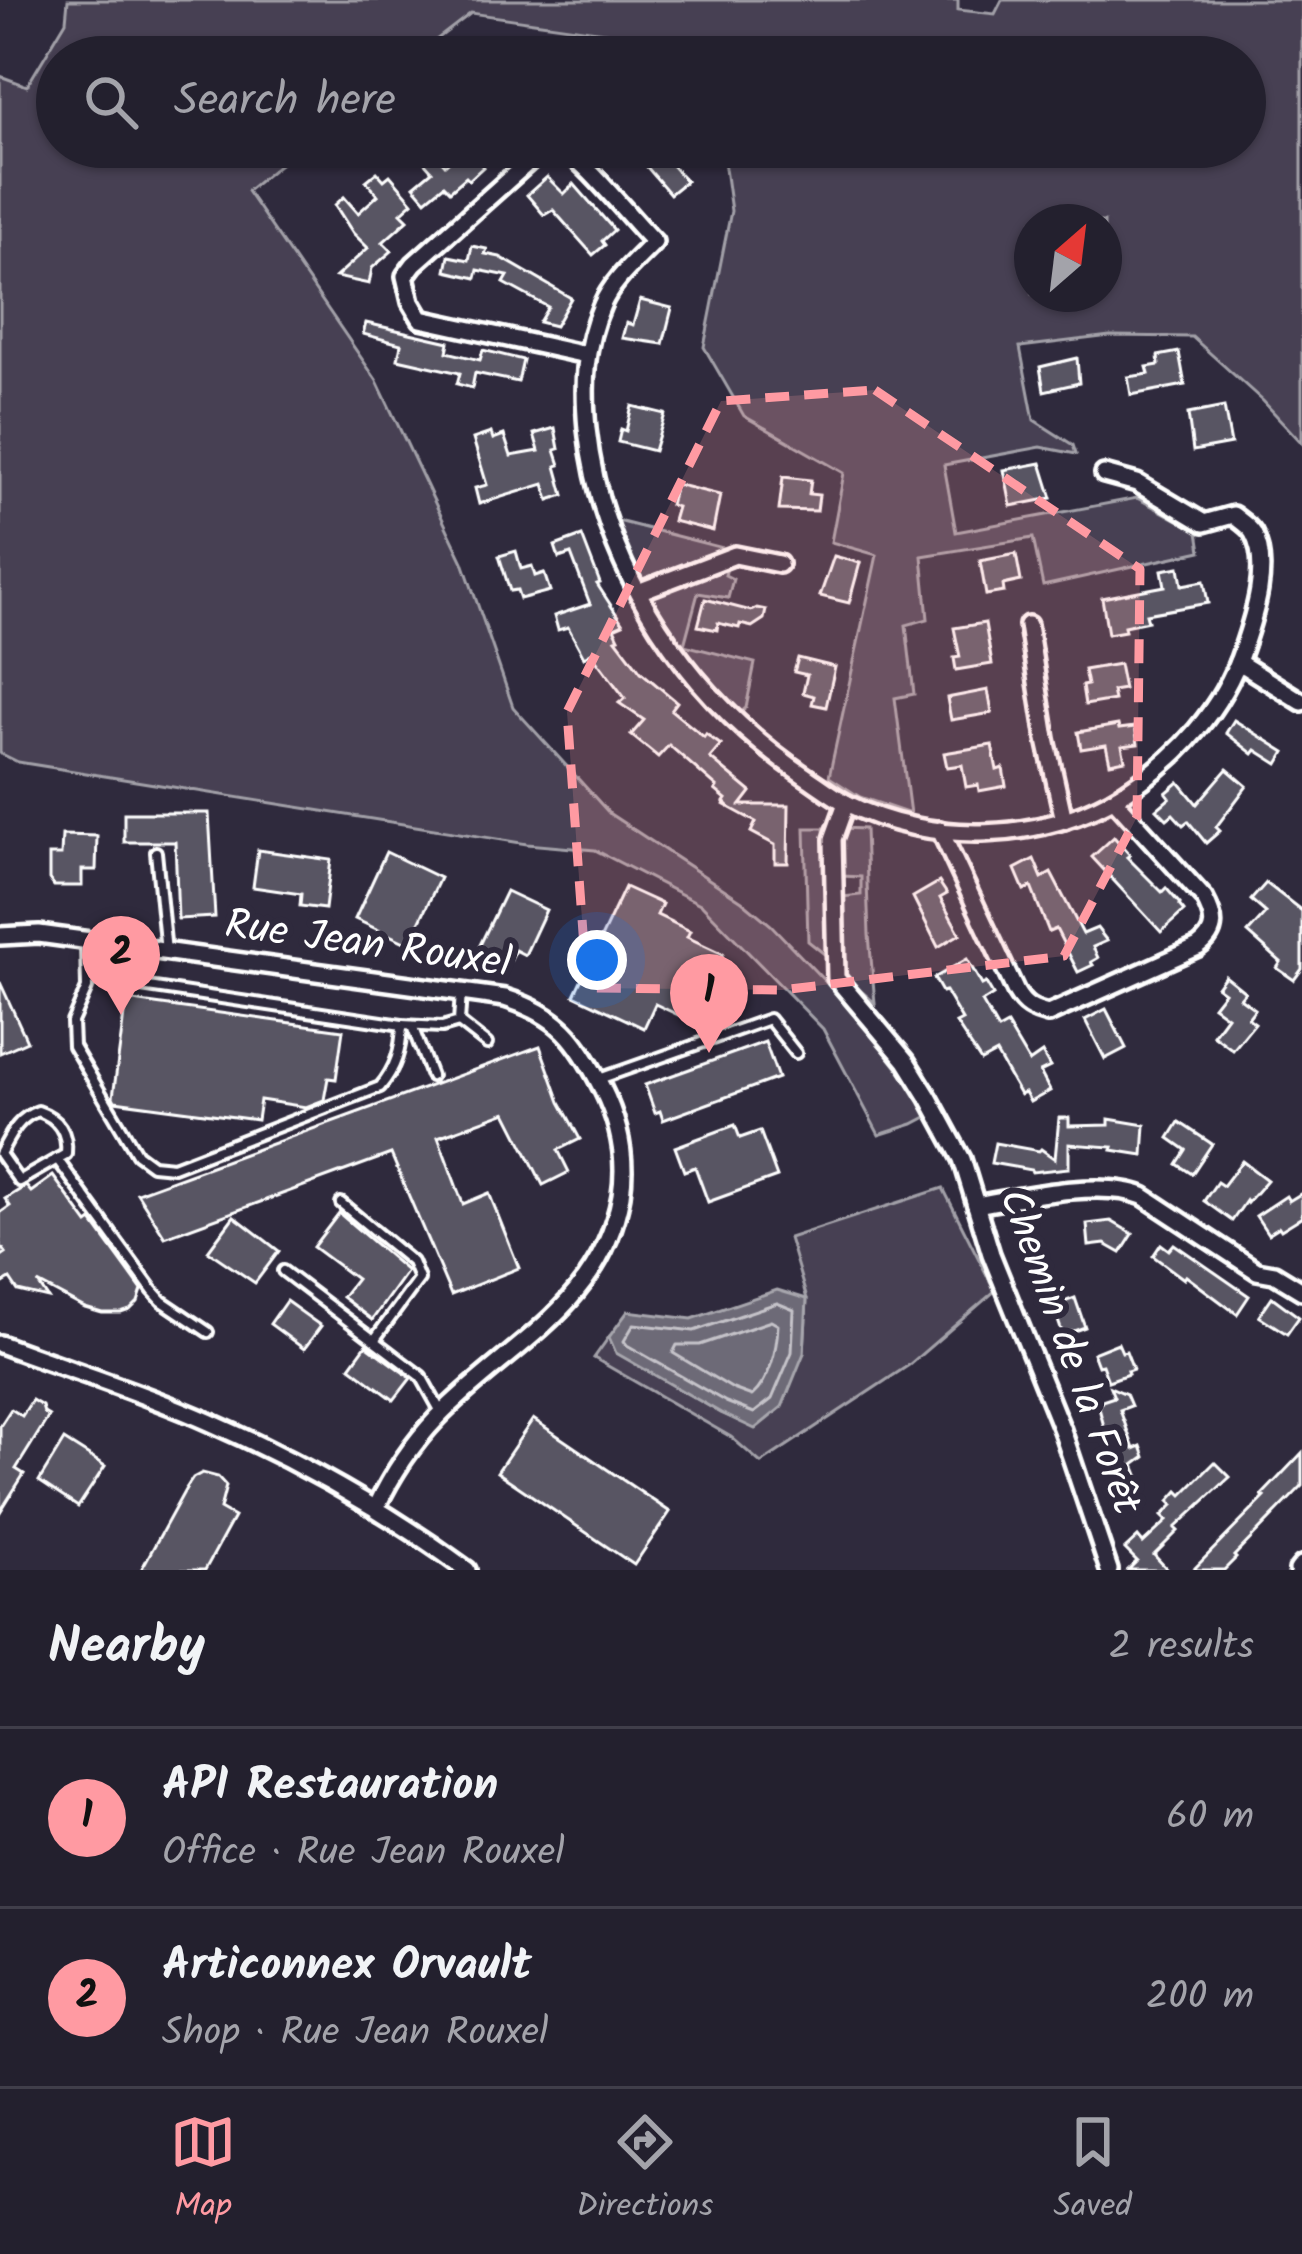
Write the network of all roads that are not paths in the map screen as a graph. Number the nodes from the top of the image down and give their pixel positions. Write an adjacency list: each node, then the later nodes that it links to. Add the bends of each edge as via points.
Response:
1 (522, 168): 3 (street, via 406,271 411,302 421,319)
2 (585, 168): 3 (street, via 654,242 604,301)
3 (586, 355): 6 (street, via 591,464)
4 (1104, 474): 8 (street, via 1204,523 1233,515 1252,531 1260,589)
5 (778, 564): 6 (street, via 735,555)
6 (638, 592): 11 (street, via 679,658 736,724)
7 (1028, 625): 12 (street)
8 (1238, 662): 9 (street); 10 (street, via 1174,757)
9 (1302, 702)
10 (1114, 799): 12 (street); 13 (street, via 1204,898 1214,927 1198,947 1048,1014 1016,992)
11 (846, 803): 13 (street); 28 (street, Chemin de la Forêt, via 833,839 836,978 905,1061 949,1131)
12 (1064, 820): 13 (street, via 1033,829)
13 (940, 830)
14 (157, 852): 17 (lane)
15 (0, 936): 16 (street, Rue Jean Rouxel)
16 (86, 941): 17 (street, Rue Jean Rouxel); 18 (lane)
17 (166, 952): 19 (street, Rue Jean Rouxel)
18 (87, 984): 21 (lane); 21 (lane, via 71,1022 73,1046 125,1138 152,1165 173,1167 380,1087)
19 (461, 992): 20 (lane); 25 (street, Rue Jean Rouxel, via 548,1016 570,1034)
20 (458, 1022): 21 (lane); 22 (lane)
21 (407, 1026): 24 (lane)
22 (487, 1044)
23 (796, 1053): 25 (lane, via 769,1019)
24 (431, 1076)
25 (597, 1079): 34 (street, Rue Jean Rouxel, via 623,1161 611,1236 566,1304)
26 (57, 1159): 26 (lane, via 66,1154 62,1127 38,1112 15,1127 0,1154 19,1181); 31 (lane, via 153,1291)
27 (341, 1203): 32 (lane, via 412,1262 418,1280)
28 (976, 1205): 30 (street, via 1130,1190); 37 (street, Chemin de la Forêt)
29 (283, 1271): 32 (lane)
30 (1302, 1292)
31 (208, 1332)
32 (374, 1340): 34 (lane, via 421,1376)
33 (0, 1344): 35 (street, via 207,1421)
34 (442, 1413): 35 (street, Rue Jean Rouxel)
35 (376, 1508): 36 (street)
36 (467, 1570)
37 (1109, 1570)

